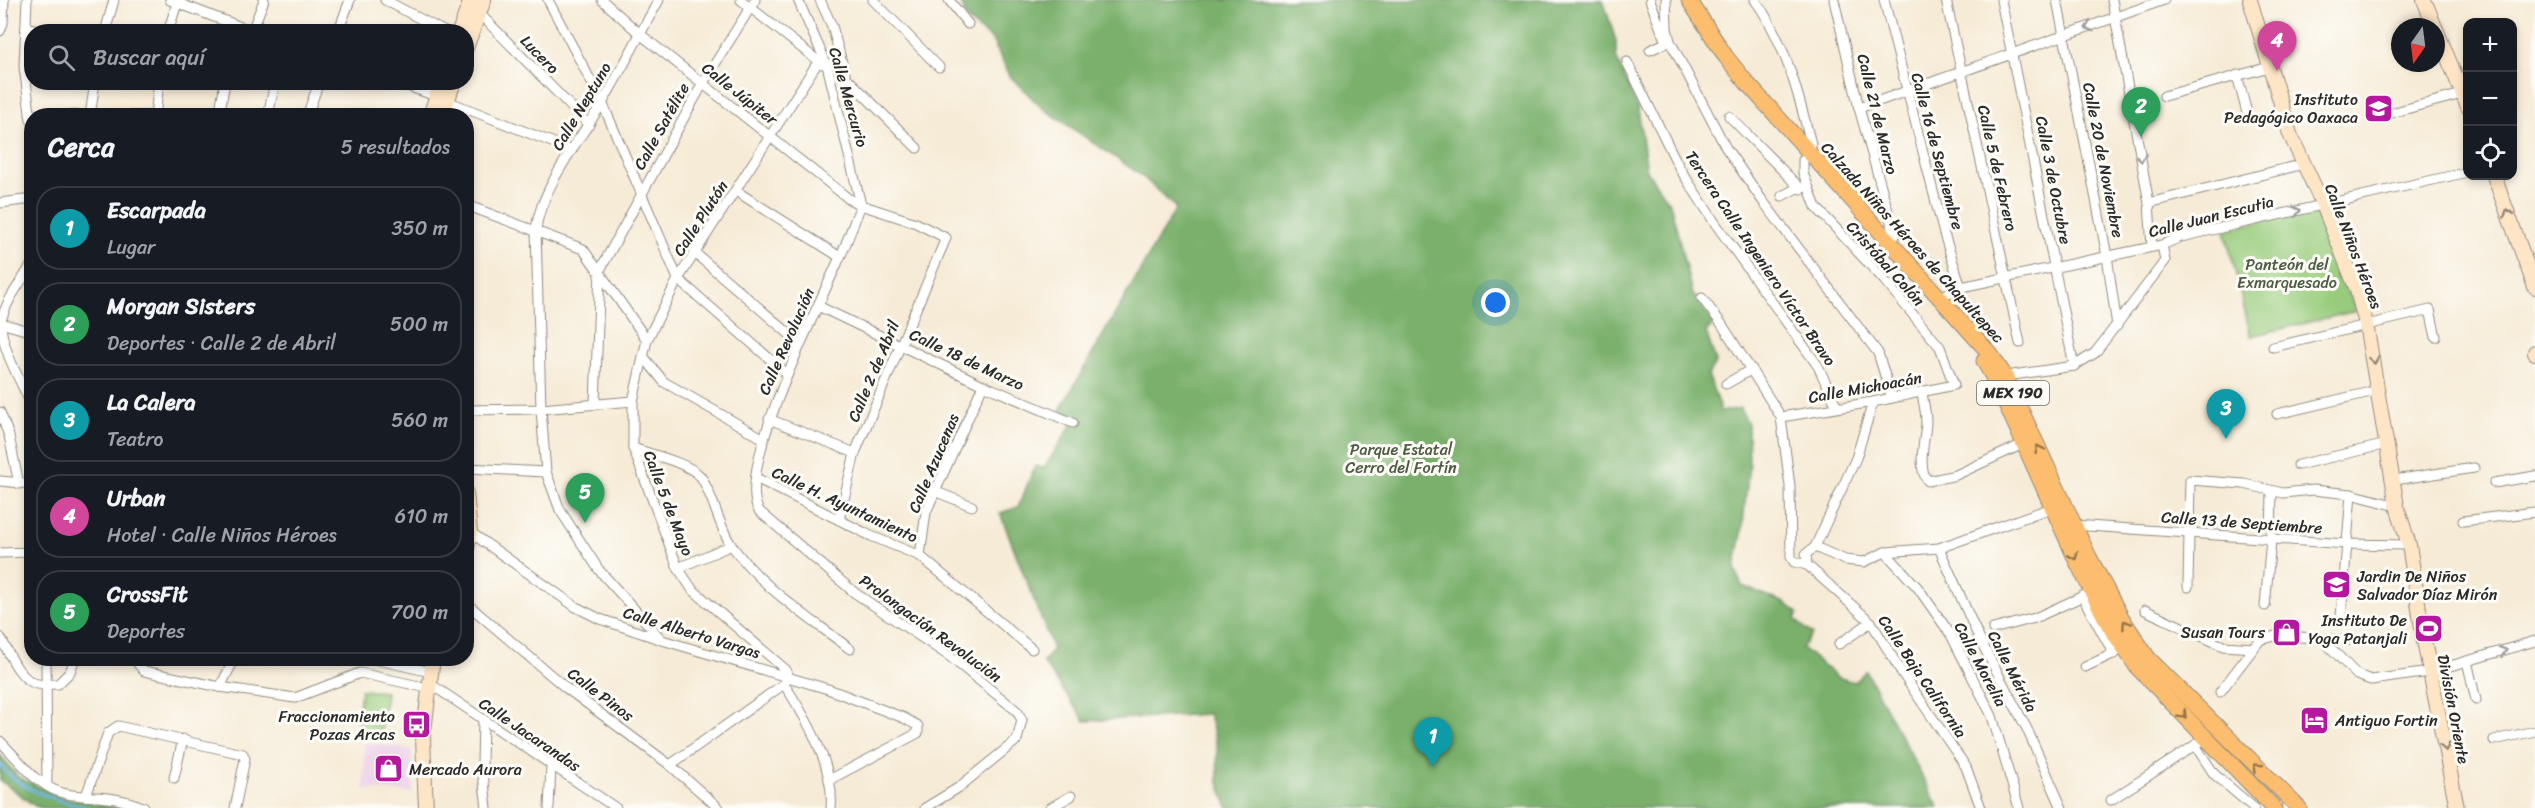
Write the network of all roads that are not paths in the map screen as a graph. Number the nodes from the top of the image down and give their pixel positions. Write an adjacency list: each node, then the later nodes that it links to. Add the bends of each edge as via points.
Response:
1 (4, 0): 46 (street)
2 (27, 0): 36 (street)
3 (114, 0): 37 (street)
4 (264, 0): 40 (street)
5 (350, 0): 41 (street)
6 (385, 0): 33 (street)
7 (409, 0): 33 (street)
8 (548, 0): 74 (street)
9 (602, 0): 47 (street, Calle Júpiter)
10 (658, 0): 47 (street, Calle Neptuno)
11 (741, 0): 32 (street)
12 (798, 0): 54 (street, Calle Mercurio)
13 (820, 0): 91 (street, via 832,26 846,77)
14 (873, 0): 55 (street)
15 (949, 0): 45 (street)
16 (1650, 0): 49 (street)
17 (1666, 0): 49 (street)
18 (1678, 0): 93 (main road, Calzada Niños Héroes de Chapultepec / MEX 190, via 1708,49 1746,97)
19 (1689, 0): 93 (main road, Calzada Niños Héroes de Chapultepec / MEX 190, via 1740,75)
20 (1755, 0): 93 (street, Cristóbal Colón, via 1766,14 1798,92 1811,144)
21 (1834, 0): 84 (street, Calle 21 de Marzo)
22 (1884, 0): 69 (street, Calle 16 de Septiembre)
23 (1946, 0): 57 (street, Calle 5 de Febrero)
24 (2001, 0): 52 (street, Calle 3 de Octubre)
25 (2057, 0): 48 (street, Calle 20 de Noviembre)
26 (2112, 0): 34 (street)
27 (2164, 0): 34 (street)
28 (2250, 0): 56 (main road, Calle Niños Héroes)
29 (2424, 0): 35 (main road)
30 (175, 1): 38 (street); 39 (street)
31 (476, 4): 43 (main road); 44 (main road); 89 (street, Lucero)
32 (752, 4): 54 (street); 59 (street, Calle Satélite)
33 (404, 11): 42 (street)
34 (2116, 18): 48 (street, one-way to 48); 103 (street, one-way to 103)
35 (2432, 18)
36 (26, 24)
37 (107, 24)
38 (170, 24)
39 (226, 24)
40 (255, 24)
41 (341, 24)
42 (429, 24)
43 (464, 24)
44 (472, 24)
45 (968, 24)
46 (0, 31)
47 (640, 34): 59 (street, Calle Júpiter); 74 (street, Calle Neptuno)
48 (2066, 34): 52 (street); 113 (street, Calle 20 de Noviembre)
49 (1668, 42): 50 (street); 147 (street, via 1726,148 1878,353)
50 (1650, 50)
51 (2445, 50): 70 (main road)
52 (2012, 53): 57 (street); 115 (street, Calle 3 de Octubre)
53 (1627, 62): 151 (street, Tercera Calle Ingeniero Víctor Bravo, via 1680,169 1818,366)
54 (823, 64): 90 (street, Calle Plutón); 104 (street, Calle Mercurio)
55 (939, 67)
56 (2269, 67): 58 (street); 94 (main road, Calle Niños Héroes)
57 (1961, 71): 69 (street); 119 (street, Calle 5 de Febrero)
58 (2237, 75): 71 (street); 86 (street)
59 (703, 83): 90 (street, Calle Júpiter); 99 (street, Calle Satélite)
60 (27, 90): 75 (street)
61 (94, 90): 76 (street)
62 (158, 90): 77 (street)
63 (224, 90): 78 (street)
64 (273, 90): 79 (street)
65 (316, 90): 80 (street)
66 (419, 90): 72 (street)
67 (442, 90): 72 (main road)
68 (448, 90): 72 (main road)
69 (1906, 91): 84 (street); 121 (street, Calle 16 de Septiembre)
70 (2463, 95)
71 (2164, 96)
72 (442, 98): 81 (main road); 82 (main road); 83 (street)
73 (2463, 100): 88 (street)
74 (602, 102): 89 (street, Calle Neptuno); 99 (street)
75 (30, 108)
76 (91, 108)
77 (156, 108)
78 (220, 108)
79 (270, 108)
80 (311, 108)
81 (435, 108)
82 (442, 108)
83 (467, 108)
84 (1859, 108): 109 (street, Calle 21 de Marzo)
85 (474, 111): 92 (street)
86 (2247, 113)
87 (1730, 116): 97 (street)
88 (2380, 116)
89 (589, 124): 92 (street, Calle Neptuno)
90 (771, 136): 98 (street, Calle Plutón); 104 (street, Calle Júpiter)
91 (918, 148)
92 (572, 150): 108 (street, Calle Neptuno, via 540,210)
93 (1806, 156): 106 (street, Cristóbal Colón, via 1803,173); 123 (main road, Calzada Niños Héroes de Chapultepec / MEX 190); 160 (main road, Calzada Niños Héroes de Chapultepec / MEX 190, via 1983,360)
94 (2304, 164): 103 (street); 105 (main road, Calle Niños Héroes)
95 (2463, 173): 105 (street, Calle Juan Escutia)
96 (2496, 180): 117 (main road, one-way to 96)
97 (1798, 187): 100 (street); 106 (street)
98 (736, 191): 112 (street, Calle Plutón); 114 (street)
99 (640, 194): 116 (street, Calle Satélite); 120 (street)
100 (1782, 196)
101 (24, 200): 102 (street)
102 (0, 203)
103 (2149, 203): 111 (street)
104 (861, 205): 110 (street, Calle Júpiter, via 900,216); 114 (street, Calle Revolución)
105 (2323, 205): 111 (street, Calle Juan Escutia, one-way to 105); 127 (main road, Calle Niños Héroes)
106 (1816, 207): 143 (street, Cristóbal Colón, via 1940,347)
107 (474, 208): 108 (street)
108 (536, 230): 116 (street, via 583,249); 152 (street, Calle Neptuno)
109 (1895, 236)
110 (946, 238): 134 (street, Calle 2 de Abril)
111 (2157, 246): 113 (street, Calle Juan Escutia); 128 (street, via 2165,261)
112 (696, 254): 120 (street, Calle Plutón); 133 (street)
113 (2107, 256): 115 (street, Calle Juan Escutia); 128 (street, Calle 20 de Noviembre)
114 (840, 257): 125 (street, Calle Revolución)
115 (2056, 266): 119 (street, Calle Juan Escutia); 137 (street, Calle 3 de Octubre)
116 (600, 270): 131 (street); 150 (street)
117 (2532, 271): 122 (main road)
118 (24, 277): 126 (street)
119 (2007, 277): 121 (street, Calle Juan Escutia); 132 (street, Calle 5 de Febrero)
120 (678, 279): 131 (street, Calle Plutón); 139 (street)
121 (1961, 287): 123 (street)
122 (2535, 287)
123 (1940, 297): 140 (main road, Calzada Niños Héroes de Chapultepec / MEX 190)
124 (1702, 298): 138 (street)
125 (818, 306): 133 (street, Calle Revolución); 134 (street, Calle 18 de Marzo)
126 (1, 323): 129 (street); 144 (street, via 1,339)
127 (2366, 324): 130 (street, via 2430,310); 135 (street); 145 (main road, Calle Niños Héroes, one-way to 145)
128 (2117, 326): 137 (street, via 2095,353)
129 (24, 330)
130 (2436, 338)
131 (647, 340): 136 (street, Calle Plutón)
132 (2020, 343)
133 (801, 344): 139 (street, Calle Revolución)
134 (899, 344): 142 (street, Calle 18 de Marzo); 163 (street, Calle 2 de Abril)
135 (2273, 347)
136 (643, 356): 148 (street, Calle Plutón); 159 (street, via 664,382)
137 (2074, 366): 140 (street)
138 (1752, 369): 141 (street); 156 (street)
139 (787, 374): 157 (street, Calle Revolución)
140 (2006, 378): 185 (main road, Calzada Niños Héroes de Chapultepec / MEX 190, one-way to 140)
141 (1726, 384)
142 (984, 385): 158 (street, Calle 18 de Marzo); 175 (street, Calle Azucenas)
143 (1954, 385): 146 (street, Calle Michoacán)
144 (24, 388)
145 (2379, 390): 155 (street); 161 (main road, Calle Niños Héroes)
146 (1922, 392): 147 (street, Calle Michoacán); 160 (street, via 1926,419 1923,466 1928,481 1956,475)
147 (1892, 398): 149 (street, Calle Michoacán)
148 (633, 401): 150 (street); 162 (street, Calle 5 de Mayo)
149 (1873, 402): 151 (street, Calle Michoacán); 191 (street, via 1856,458)
150 (594, 404): 152 (street)
151 (1837, 407): 156 (street, Calle Michoacán)
152 (541, 409): 153 (street); 167 (street)
153 (474, 410)
154 (0, 412): 173 (street)
155 (2277, 414)
156 (1781, 417): 198 (street, Calle Baja California, via 1790,486 1791,557 1794,562)
157 (769, 419): 159 (street, Calle Revolución); 163 (street)
158 (1072, 423)
159 (764, 439): 169 (street, Calle Revolución)
160 (2023, 444): 181 (main road, Calzada Niños Héroes de Chapultepec / MEX 190)
161 (2387, 444): 164 (street); 170 (main road, Calle Niños Héroes)
162 (633, 448): 189 (street, via 692,469 702,478); 199 (street, Calle 5 de Mayo)
163 (855, 453): 183 (street, Calle 2 de Abril)
164 (2298, 465)
165 (474, 468): 167 (street)
166 (2474, 468): 170 (street)
167 (546, 472): 210 (street, via 560,510 599,570)
168 (2535, 476): 172 (street)
169 (756, 478): 177 (street, Calle Revolución); 183 (street, Calle H. Ayuntamiento)
170 (2394, 480): 180 (main road, Calle Niños Héroes)
171 (0, 481): 173 (street)
172 (2494, 483)
173 (19, 484): 174 (street)
174 (24, 484)
175 (934, 491): 179 (street); 197 (street, Calle Azucenas, via 926,512)
176 (2272, 491): 178 (street); 186 (street, via 2244,484 2190,480); 187 (street)
177 (753, 493): 254 (street, Prolongación Revolución, via 759,511 855,593 950,656 1017,711 1022,720 1017,740)
178 (2351, 494): 180 (street); 188 (street)
179 (972, 506)
180 (2397, 506): 190 (main road, Calle Niños Héroes)
181 (2054, 507): 193 (street); 201 (main road, Calzada Niños Héroes de Chapultepec / MEX 190, one-way to 201)
182 (2535, 512): 184 (street)
183 (839, 520): 197 (street, Calle H. Ayuntamiento)
184 (2463, 521)
185 (2074, 525): 186 (street, Calle 13 de Septiembre); 261 (main road, Calzada Niños Héroes de Chapultepec / MEX 190, one-way to 185, via 2148,658 2121,617)
186 (2189, 535): 187 (street, Calle 13 de Septiembre); 200 (street)
187 (2271, 540): 188 (street, Calle 13 de Septiembre); 202 (street)
188 (2346, 544): 190 (street, Calle 13 de Septiembre); 205 (street)
189 (732, 545): 199 (street); 215 (street, via 770,587)
190 (2409, 545): 225 (main road, División Oriente)
191 (1815, 547): 195 (street, via 1854,562 1864,562); 198 (street, via 1806,554)
192 (474, 548): 210 (street, Calle Alberto Vargas, via 600,619)
193 (1939, 548): 195 (street); 258 (street, Calle Mérida)
194 (24, 552): 196 (street)
195 (1885, 552): 257 (street, Calle Morelia, via 1918,588 1951,635 1992,716)
196 (0, 553)
197 (920, 555): 216 (street, Calle H. Ayuntamiento)
198 (1807, 565): 206 (street, Calle Baja California)
199 (678, 568): 227 (street, Calle 5 de Mayo, via 692,589 786,670)
200 (2188, 586)
201 (2087, 594): 207 (street, via 2035,618); 217 (main road, Calzada Niños Héroes de Chapultepec / MEX 190)
202 (2265, 606)
203 (474, 610): 238 (street, Calle Pinos, via 566,688)
204 (2145, 610): 214 (street, via 2223,646)
205 (2341, 617)
206 (1871, 622): 213 (street); 256 (street, Calle Baja California, via 1966,767)
207 (1993, 629)
208 (0, 636): 228 (street, via 25,677 36,685)
209 (2322, 639): 211 (street); 214 (street, via 2279,635 2260,640); 225 (street, via 2357,675 2371,680)
210 (662, 640): 227 (street, Calle Alberto Vargas)
211 (2353, 640)
212 (2535, 641): 218 (street, one-way to 212)
213 (1839, 644)
214 (2254, 648): 230 (street)
215 (850, 649)
216 (1032, 649)
217 (2119, 651): 224 (street); 237 (main road, Calzada Niños Héroes de Chapultepec / MEX 190, one-way to 237)
218 (2467, 661): 225 (street); 231 (street)
219 (47, 666): 228 (street)
220 (72, 666): 228 (street, via 58,684)
221 (140, 666): 229 (street, via 144,671)
222 (231, 666): 229 (street)
223 (398, 666): 226 (street)
224 (2085, 667)
225 (2430, 672): 262 (main road, División Oriente, one-way to 262)
226 (430, 675): 229 (street, via 360,673 295,698); 232 (street, Calle Jacarandas); 248 (main road, via 423,739)
227 (786, 680): 238 (street); 241 (street, via 816,738); 241 (street, Calle Alberto Vargas, via 918,726 919,730)
228 (48, 684): 242 (street)
229 (220, 687)
230 (2220, 692)
231 (2476, 700)
232 (483, 720): 239 (street, Calle Jacarandas); 249 (street, via 482,765)
233 (2535, 731): 235 (street)
234 (183, 739): 240 (street); 243 (street, via 118,726 108,733); 247 (street, via 243,754)
235 (2494, 740)
236 (0, 741): 242 (street)
237 (2201, 742): 245 (street); 259 (street, via 2214,774); 260 (main road, Calzada Niños Héroes de Chapultepec / MEX 190)
238 (670, 765): 252 (street, Calle Pinos)
239 (551, 766): 250 (street); 251 (street, Calle Jacarandas)
240 (174, 778)
241 (829, 780): 253 (street)
242 (47, 786): 243 (street, via 68,795)
243 (86, 796): 246 (street)
244 (1071, 796): 255 (street)
245 (2111, 800)
246 (145, 808)
247 (236, 808)
248 (426, 808)
249 (487, 808)
250 (549, 808)
251 (616, 808)
252 (719, 808)
253 (831, 808)
254 (925, 808)
255 (1050, 808)
256 (1982, 808)
257 (2019, 808)
258 (2062, 808)
259 (2254, 808)
260 (2274, 808)
261 (2299, 808)
262 (2457, 808)

